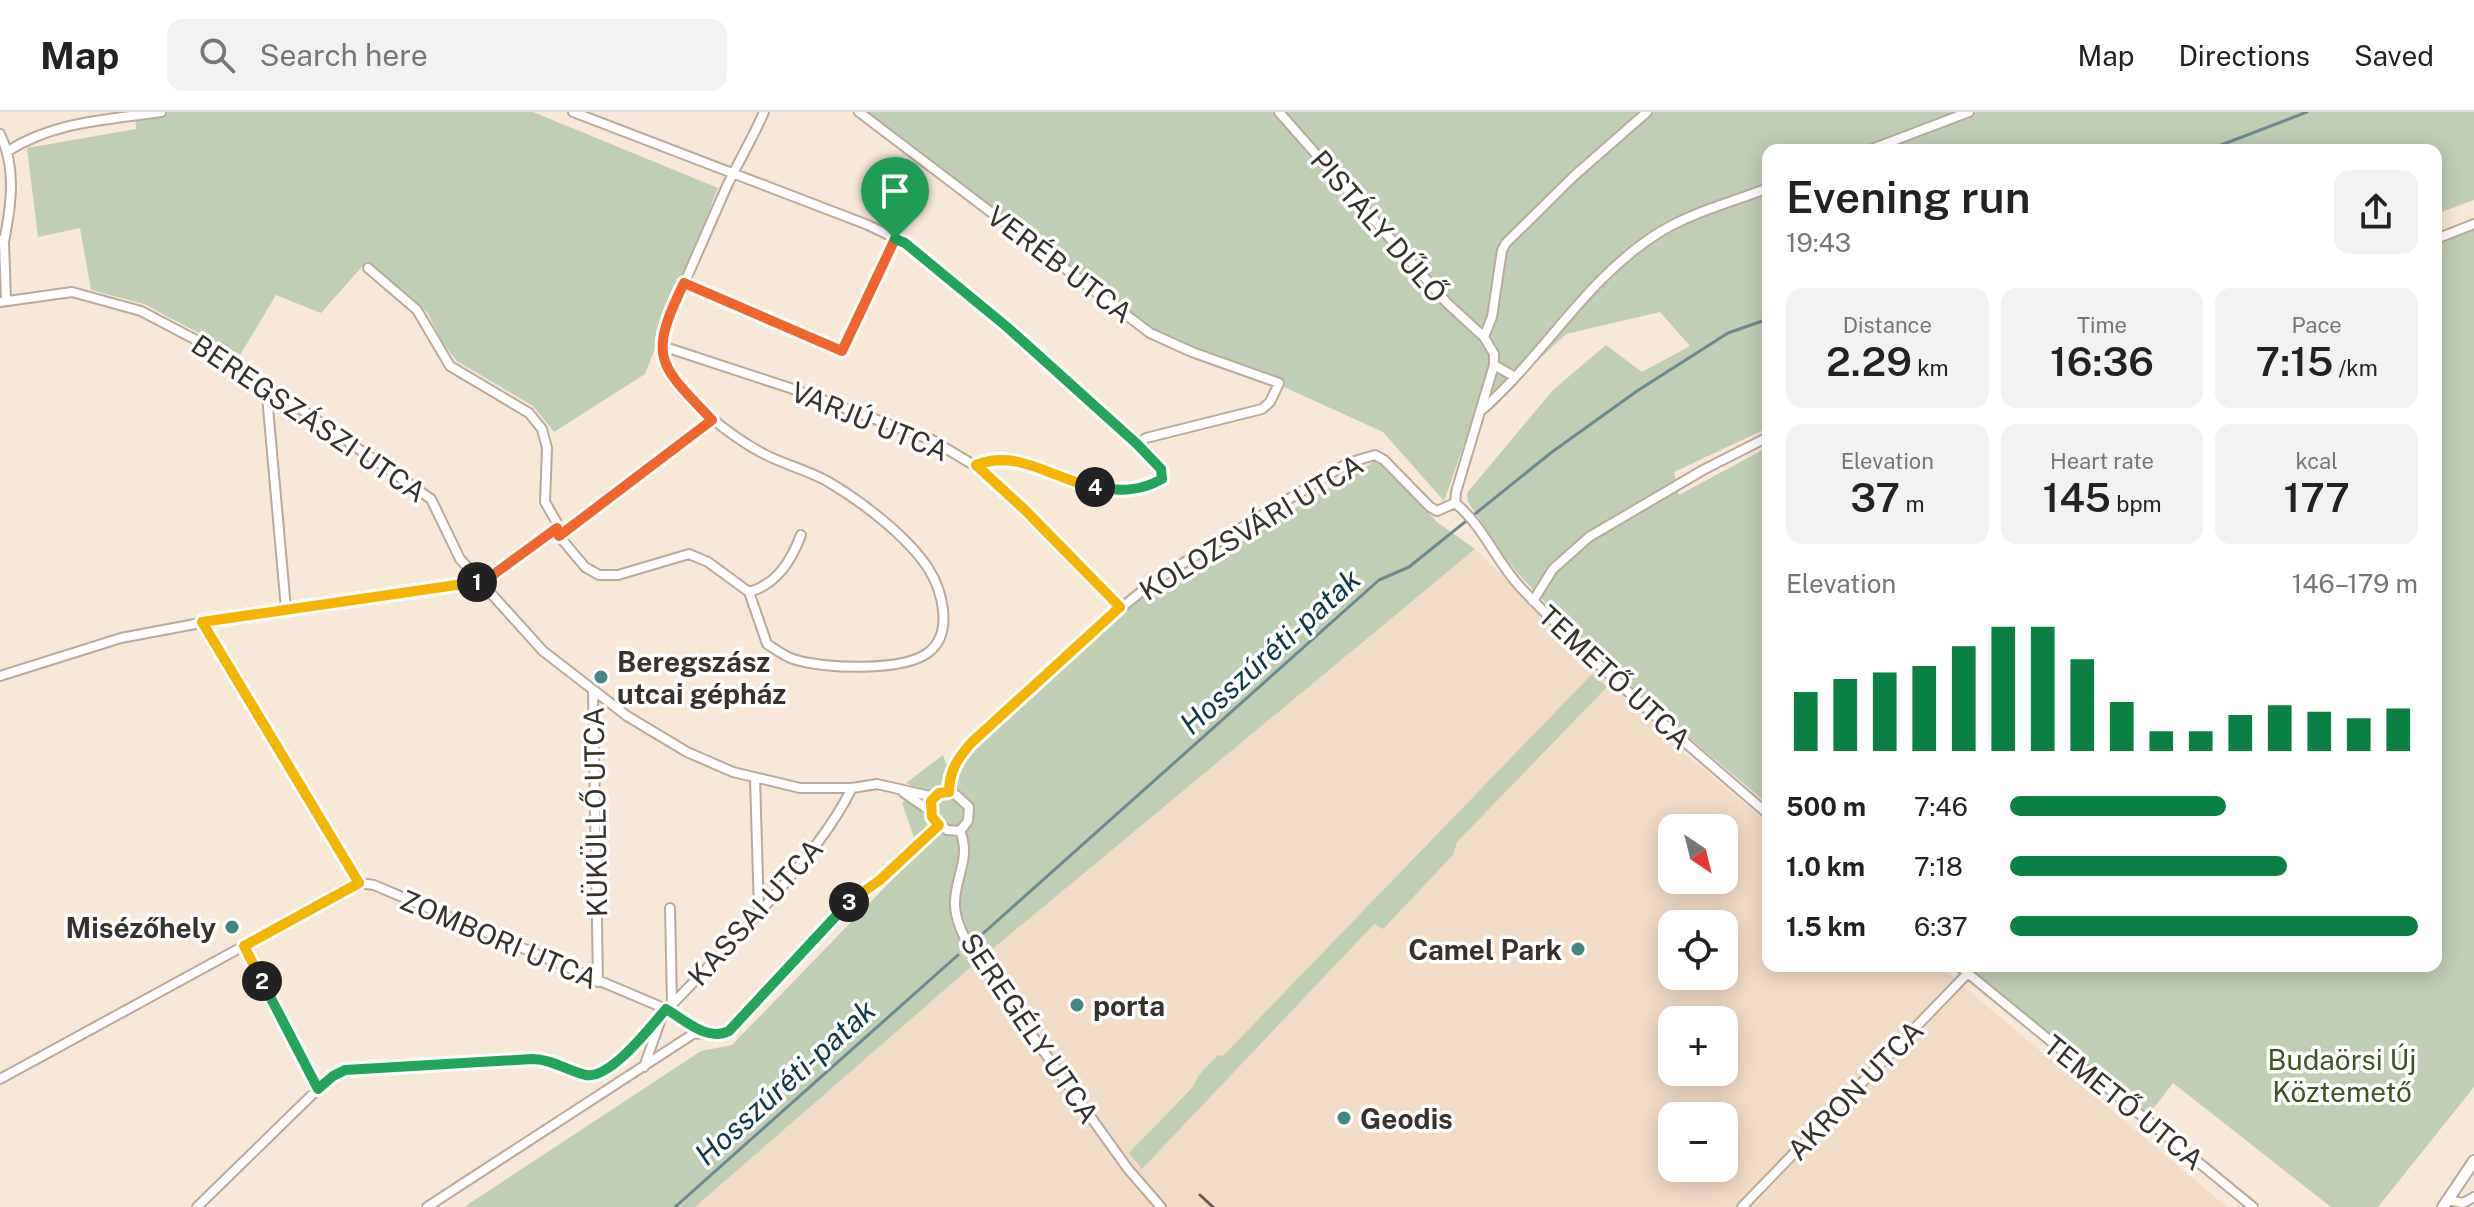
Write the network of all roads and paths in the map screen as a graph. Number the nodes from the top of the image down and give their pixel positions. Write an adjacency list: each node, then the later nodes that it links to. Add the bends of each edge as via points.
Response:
1 (161, 112): 10 (street, via 76,124 33,135)
2 (573, 112): 11 (street)
3 (764, 112): 11 (street)
4 (859, 112): 28 (street, VERÉB UTCA, via 1150,333 1279,383 1262,409)
5 (1279, 112): 20 (street, PISTÁLY DŰLŐ, via 1440,296)
6 (1647, 112): 20 (street, via 1506,243)
7 (1969, 112): 9 (street)
8 (0, 134): 10 (street)
9 (1885, 144)
10 (8, 151): 16 (street, via 12,205)
11 (735, 175): 15 (street); 18 (street)
12 (1762, 190): 23 (street, via 1676,223 1637,248 1595,283)
13 (2474, 224): 14 (street)
14 (2442, 237)
15 (895, 239): 18 (street, via 842,351); 28 (street, via 1007,327)
16 (2, 241): 19 (street)
17 (368, 268): 31 (street, via 417,310 450,366 529,413 542,429 547,448 545,502)
18 (684, 283): 21 (street)
19 (3, 302): 24 (street, BEREGSZÁSZI UTCA, via 72,292 141,311 217,351)
20 (1484, 337): 22 (street)
21 (662, 346): 26 (street, via 671,377); 29 (street, VARJÚ UTCA, via 932,440)
22 (1494, 365): 23 (street); 25 (street)
23 (1515, 377): 25 (street)
24 (266, 385): 33 (street, BEREGSZÁSZI UTCA, via 431,499 460,559); 37 (street)
25 (1482, 409): 30 (street)
26 (712, 420): 31 (street); 34 (street, via 766,455 829,482 880,517 927,567 944,613 942,631 929,652 895,663 844,668 793,659 767,644)
27 (1762, 440): 35 (street, via 1589,537 1553,569)
28 (1137, 444): 29 (street, via 1161,469 1162,479 1146,488 1118,491 1083,485 1020,461)
29 (976, 465): 36 (street, VARJÚ UTCA)
30 (1455, 503): 35 (street, TEMETŐ UTCA); 36 (street, KOLOZSVÁRI UTCA, via 1437,511 1375,455 1357,458 1157,579)
31 (558, 532): 33 (street); 34 (street, via 585,567 599,575 618,575 689,554)
32 (801, 535): 34 (street, via 788,565)
33 (479, 582): 37 (street); 40 (street, BEREGSZÁSZI UTCA, via 543,651)
34 (749, 592)
35 (1533, 601): 46 (street, TEMETŐ UTCA, via 1664,726)
36 (1120, 607): 44 (street, KOLOZSVÁRI UTCA, via 971,743 951,772)
37 (286, 609): 38 (street)
38 (202, 622): 39 (street, via 121,638); 50 (street)
39 (0, 676)
40 (593, 691): 41 (street, BEREGSZÁSZI UTCA, via 687,752); 55 (street, KÜKÜLLŐ UTCA)
41 (755, 778): 42 (street, BEREGSZÁSZI UTCA, via 800,788); 52 (street)
42 (852, 788): 43 (street, BEREGSZÁSZI UTCA); 52 (street, KASSAI UTCA, via 819,843)
43 (895, 788): 45 (street, BEREGSZÁSZI UTCA); 47 (street)
44 (949, 792): 45 (street); 49 (street, via 969,807)
45 (934, 797): 47 (street)
46 (1762, 809)
47 (930, 811): 48 (street)
48 (939, 825): 49 (street); 57 (street, via 846,904 729,1031)
49 (960, 831): 66 (street, SEREGÉLY UTCA, via 966,847 955,905 971,950)
50 (359, 883): 53 (street); 55 (street, ZOMBORI UTCA)
51 (670, 908): 56 (street)
52 (759, 912): 56 (street, KASSAI UTCA)
53 (244, 946): 59 (street); 60 (street)
54 (1968, 973): 67 (street, AKRON UTCA); 68 (street, TEMETŐ UTCA)
55 (598, 982): 56 (street, ZOMBORI UTCA)
56 (669, 1006): 57 (street, ZOMBORI UTCA); 58 (street); 60 (street, KASSAI UTCA, via 610,1068 595,1075 532,1059 345,1070)
57 (703, 1032): 58 (street)
58 (643, 1067): 65 (street)
59 (1, 1077)
60 (318, 1089): 64 (street, KASSAI UTCA)
61 (2474, 1161): 63 (street)
62 (2474, 1197): 63 (street)
63 (2446, 1205)
64 (197, 1207)
65 (427, 1207)
66 (1161, 1207)
67 (1742, 1207)
68 (2253, 1207)

